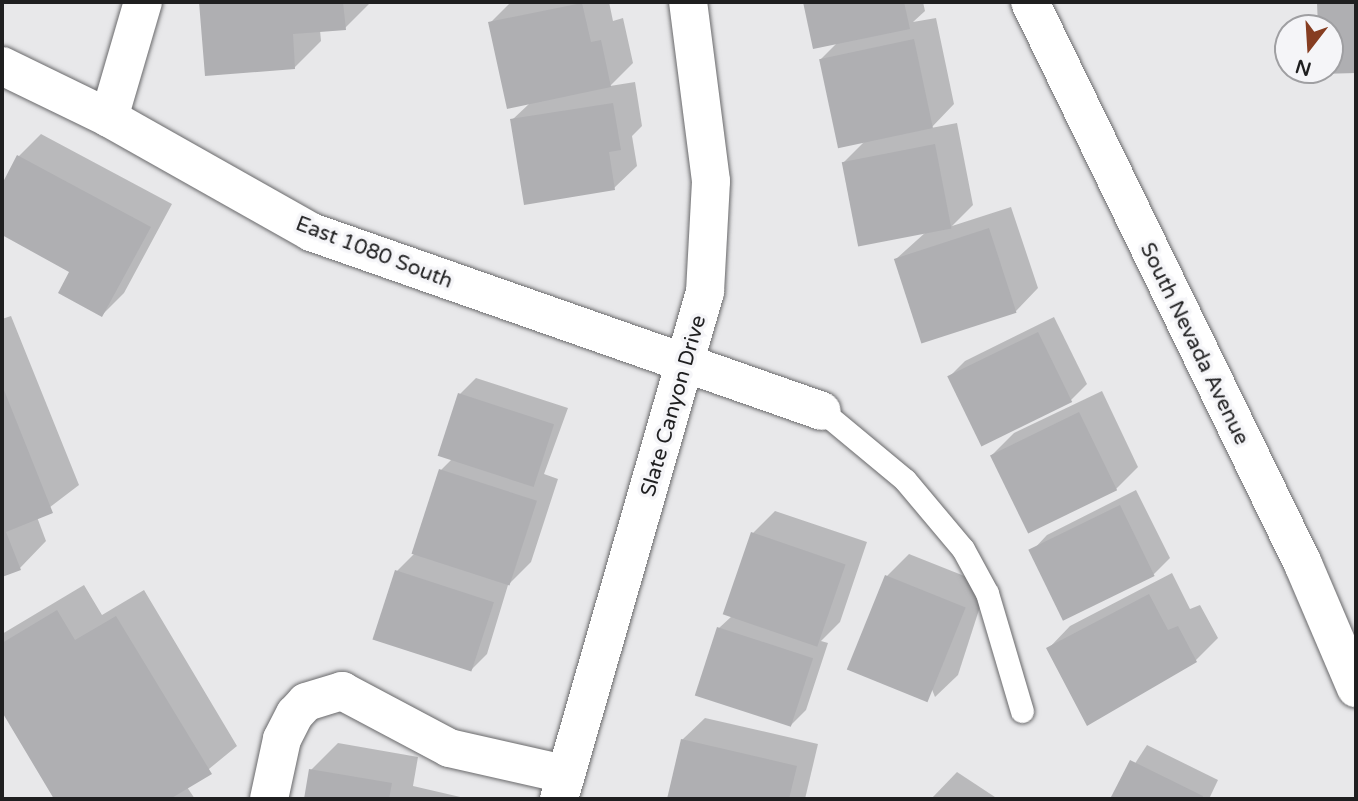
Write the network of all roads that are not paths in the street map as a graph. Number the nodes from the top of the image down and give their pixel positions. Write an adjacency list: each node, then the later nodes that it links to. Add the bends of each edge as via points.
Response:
1 (144, 2): 5 (street)
2 (688, 2): 6 (street, Slate Canyon Drive, via 711,181 705,292)
3 (1030, 2): 8 (street, South Nevada Avenue, via 1303,564)
4 (2, 66): 5 (street, East 1080 South)
5 (109, 118): 6 (street, East 1080 South, via 312,232)
6 (689, 363): 7 (street, East 1080 South); 10 (street, Slate Canyon Drive)
7 (822, 411): 9 (lane, via 905,480 963,549 987,593)
8 (1356, 688)
9 (1022, 710)
10 (562, 787): 11 (street, via 449,748 342,691 306,702 282,739)
11 (270, 799)

